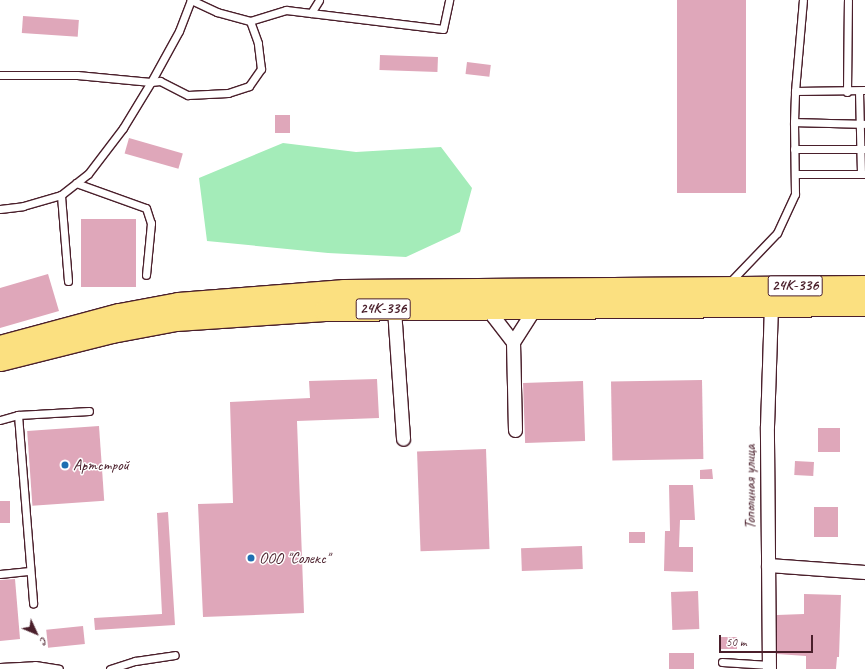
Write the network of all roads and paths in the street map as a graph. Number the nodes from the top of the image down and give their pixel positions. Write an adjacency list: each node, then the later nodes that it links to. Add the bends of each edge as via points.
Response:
1 (191, 0): 7 (lane, via 217,12); 9 (lane, via 179,31)
2 (319, 0): 6 (lane)
3 (448, 0): 6 (lane, via 443,29)
4 (803, 0): 11 (lane)
5 (848, 0): 12 (lane)
6 (311, 14): 7 (lane, via 286,10)
7 (250, 21): 9 (lane, via 258,43 261,68 249,86 228,93 188,95 160,81)
8 (0, 75): 9 (lane, via 77,75)
9 (151, 82): 19 (lane, via 123,128 88,174)
10 (862, 90): 12 (lane); 14 (lane)
11 (795, 92): 12 (lane); 13 (lane)
12 (847, 92)
13 (794, 122): 14 (lane); 15 (lane)
14 (862, 124): 16 (lane)
15 (794, 149): 16 (lane); 25 (lane, via 795,194 777,233)
16 (863, 149): 18 (lane)
17 (798, 174): 18 (lane)
18 (863, 174)
19 (76, 183): 20 (lane); 22 (lane, via 97,193 146,208 151,223)
20 (61, 195): 21 (lane, via 23,206); 23 (lane)
21 (0, 209)
22 (146, 275)
23 (68, 281)
24 (865, 286): 25 (main road, 24К-336)
25 (725, 287): 32 (main road, 24К-336, via 344,290 178,303 119,314)
26 (771, 305): 27 (main road, 24К-336); 28 (main road, 24К-336); 39 (street, Тополиная улица, via 767,426)
27 (865, 305)
28 (536, 306): 29 (main road, 24К-336); 31 (street)
29 (486, 307): 30 (main road, 24К-336); 31 (street)
30 (394, 309): 33 (main road, 24К-336, via 325,310 176,320 112,332); 38 (street)
31 (514, 342): 37 (street)
32 (0, 346)
33 (0, 360)
34 (89, 411): 35 (lane)
35 (18, 415): 36 (lane); 40 (lane)
36 (0, 420)
37 (515, 430)
38 (403, 439)
39 (768, 565): 41 (street); 47 (street, Тополиная улица)
40 (30, 571): 42 (lane); 43 (lane)
41 (865, 572)
42 (0, 574)
43 (33, 603)
44 (175, 655): 49 (lane, via 135,661)
45 (722, 662): 47 (lane, via 753,662)
46 (0, 667): 48 (lane, via 35,665)
47 (769, 667)
48 (59, 669)
49 (110, 669)

